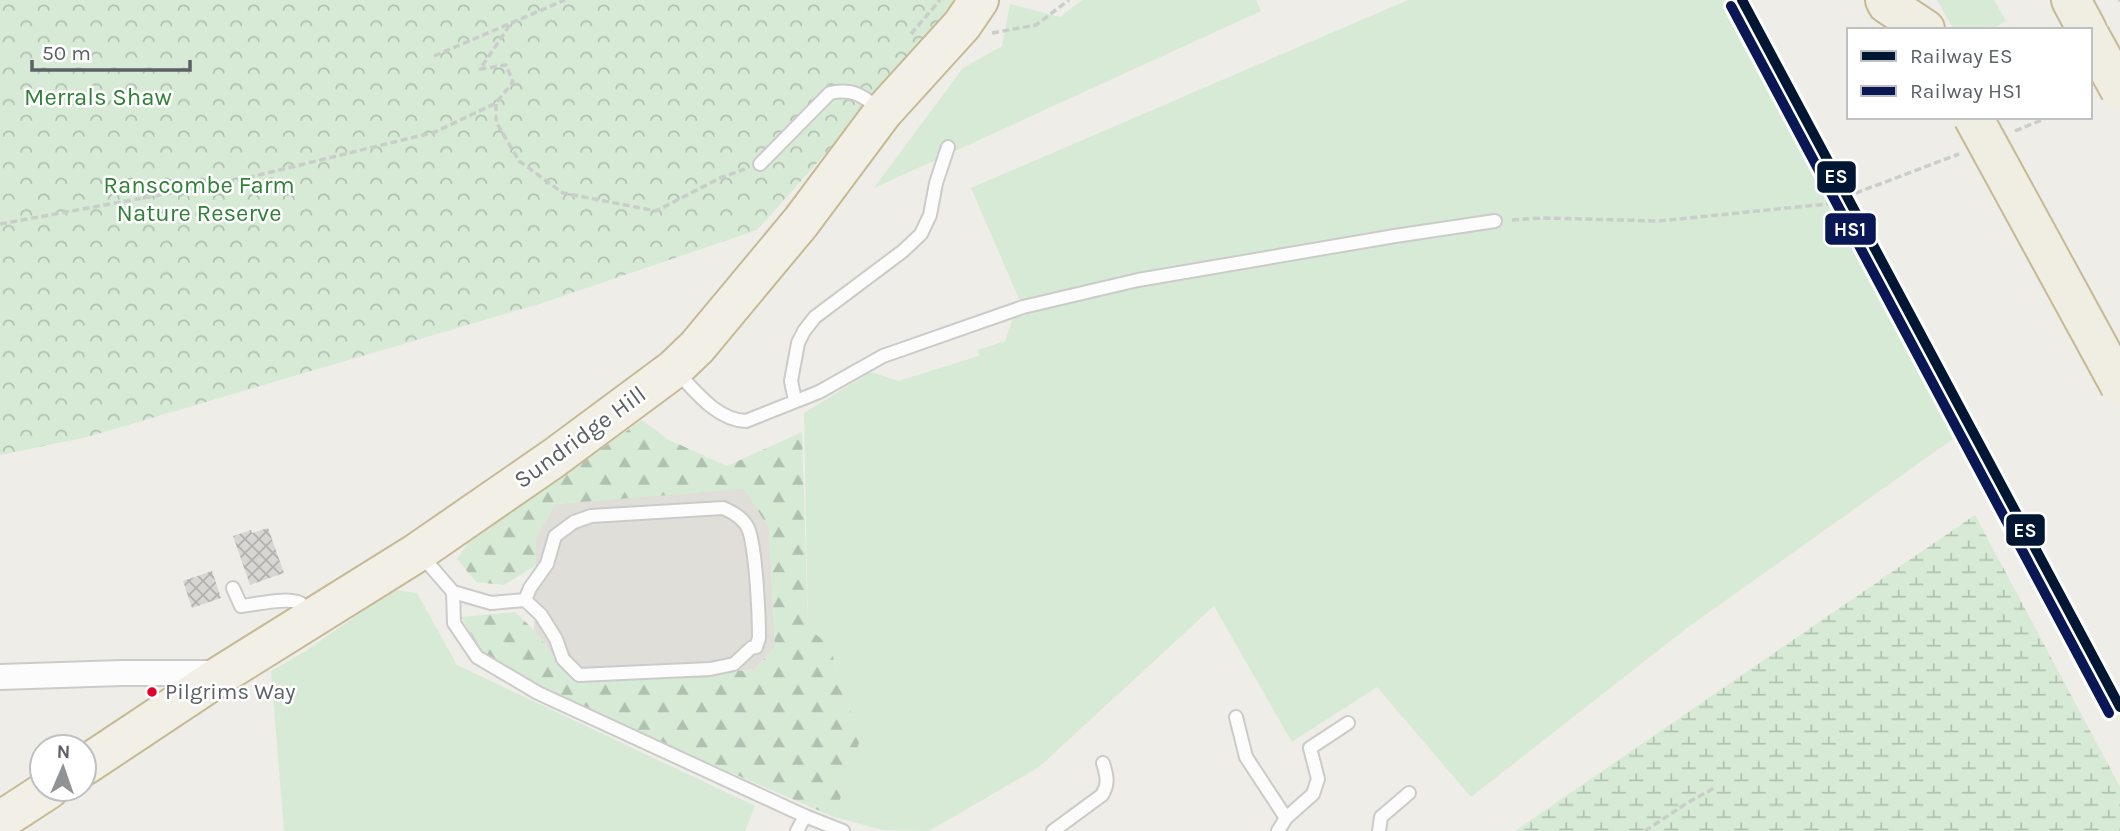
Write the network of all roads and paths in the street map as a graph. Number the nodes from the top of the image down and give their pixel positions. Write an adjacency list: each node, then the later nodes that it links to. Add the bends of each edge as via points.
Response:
1 (565, 0): 7 (path)
2 (1069, 0): 5 (path, via 1035,25)
3 (1885, 0): 6 (highway)
4 (2071, 0): 8 (highway)
5 (982, 17): 13 (highway, Sundridge Hill, via 962,25)
6 (1920, 19)
7 (510, 25): 10 (path); 12 (path, via 480,69 506,65 513,82)
8 (2086, 28)
9 (2092, 40): 11 (highway, bridge)
10 (434, 56)
11 (2120, 90)
12 (496, 103): 19 (path, via 496,121 519,161 563,193 656,211 719,178); 21 (path, via 435,132 226,183)
13 (883, 112): 19 (lane, via 859,93 830,93); 22 (highway, Sundridge Hill, via 801,222)
14 (1974, 119): 23 (highway, bridge)
15 (2044, 119): 16 (path)
16 (2011, 133)
17 (948, 147): 24 (lane, via 922,232 803,331 791,381)
18 (1960, 154): 20 (path, via 1827,204 1659,221)
19 (760, 164)
20 (1495, 221): 24 (lane, via 1073,294 895,351)
21 (0, 223)
22 (685, 358): 24 (lane, via 705,401 737,421 753,419); 25 (highway, Sundridge Hill, via 554,458)
23 (2120, 386)
24 (795, 400)
25 (418, 552): 27 (lane); 29 (highway, Sundridge Hill)
26 (233, 588): 29 (lane, via 241,606 297,602)
27 (453, 593): 28 (lane, via 491,603); 39 (lane, via 454,623 477,657 538,693)
28 (525, 600): 28 (lane, via 547,564 555,536 577,520 723,508 740,517 751,538 758,641 734,664 710,670 579,675 564,659 541,615)
29 (311, 619): 30 (highway, Sundridge Hill)
30 (224, 673): 31 (street); 34 (highway, Sundridge Hill)
31 (0, 677)
32 (1236, 717): 40 (lane, via 1246,757)
33 (1348, 723): 40 (lane, via 1310,748 1318,779 1313,794)
34 (98, 757)
35 (1103, 763): 44 (lane, via 1107,787 1102,795)
36 (1716, 787): 47 (path)
37 (1409, 793): 46 (lane, via 1381,817)
38 (28, 803): 41 (highway)
39 (805, 816): 42 (lane); 43 (lane)
40 (1286, 818): 45 (lane)
41 (0, 821)
42 (797, 831)
43 (843, 831)
44 (1053, 831)
45 (1279, 831)
46 (1379, 831)
47 (1645, 831)

